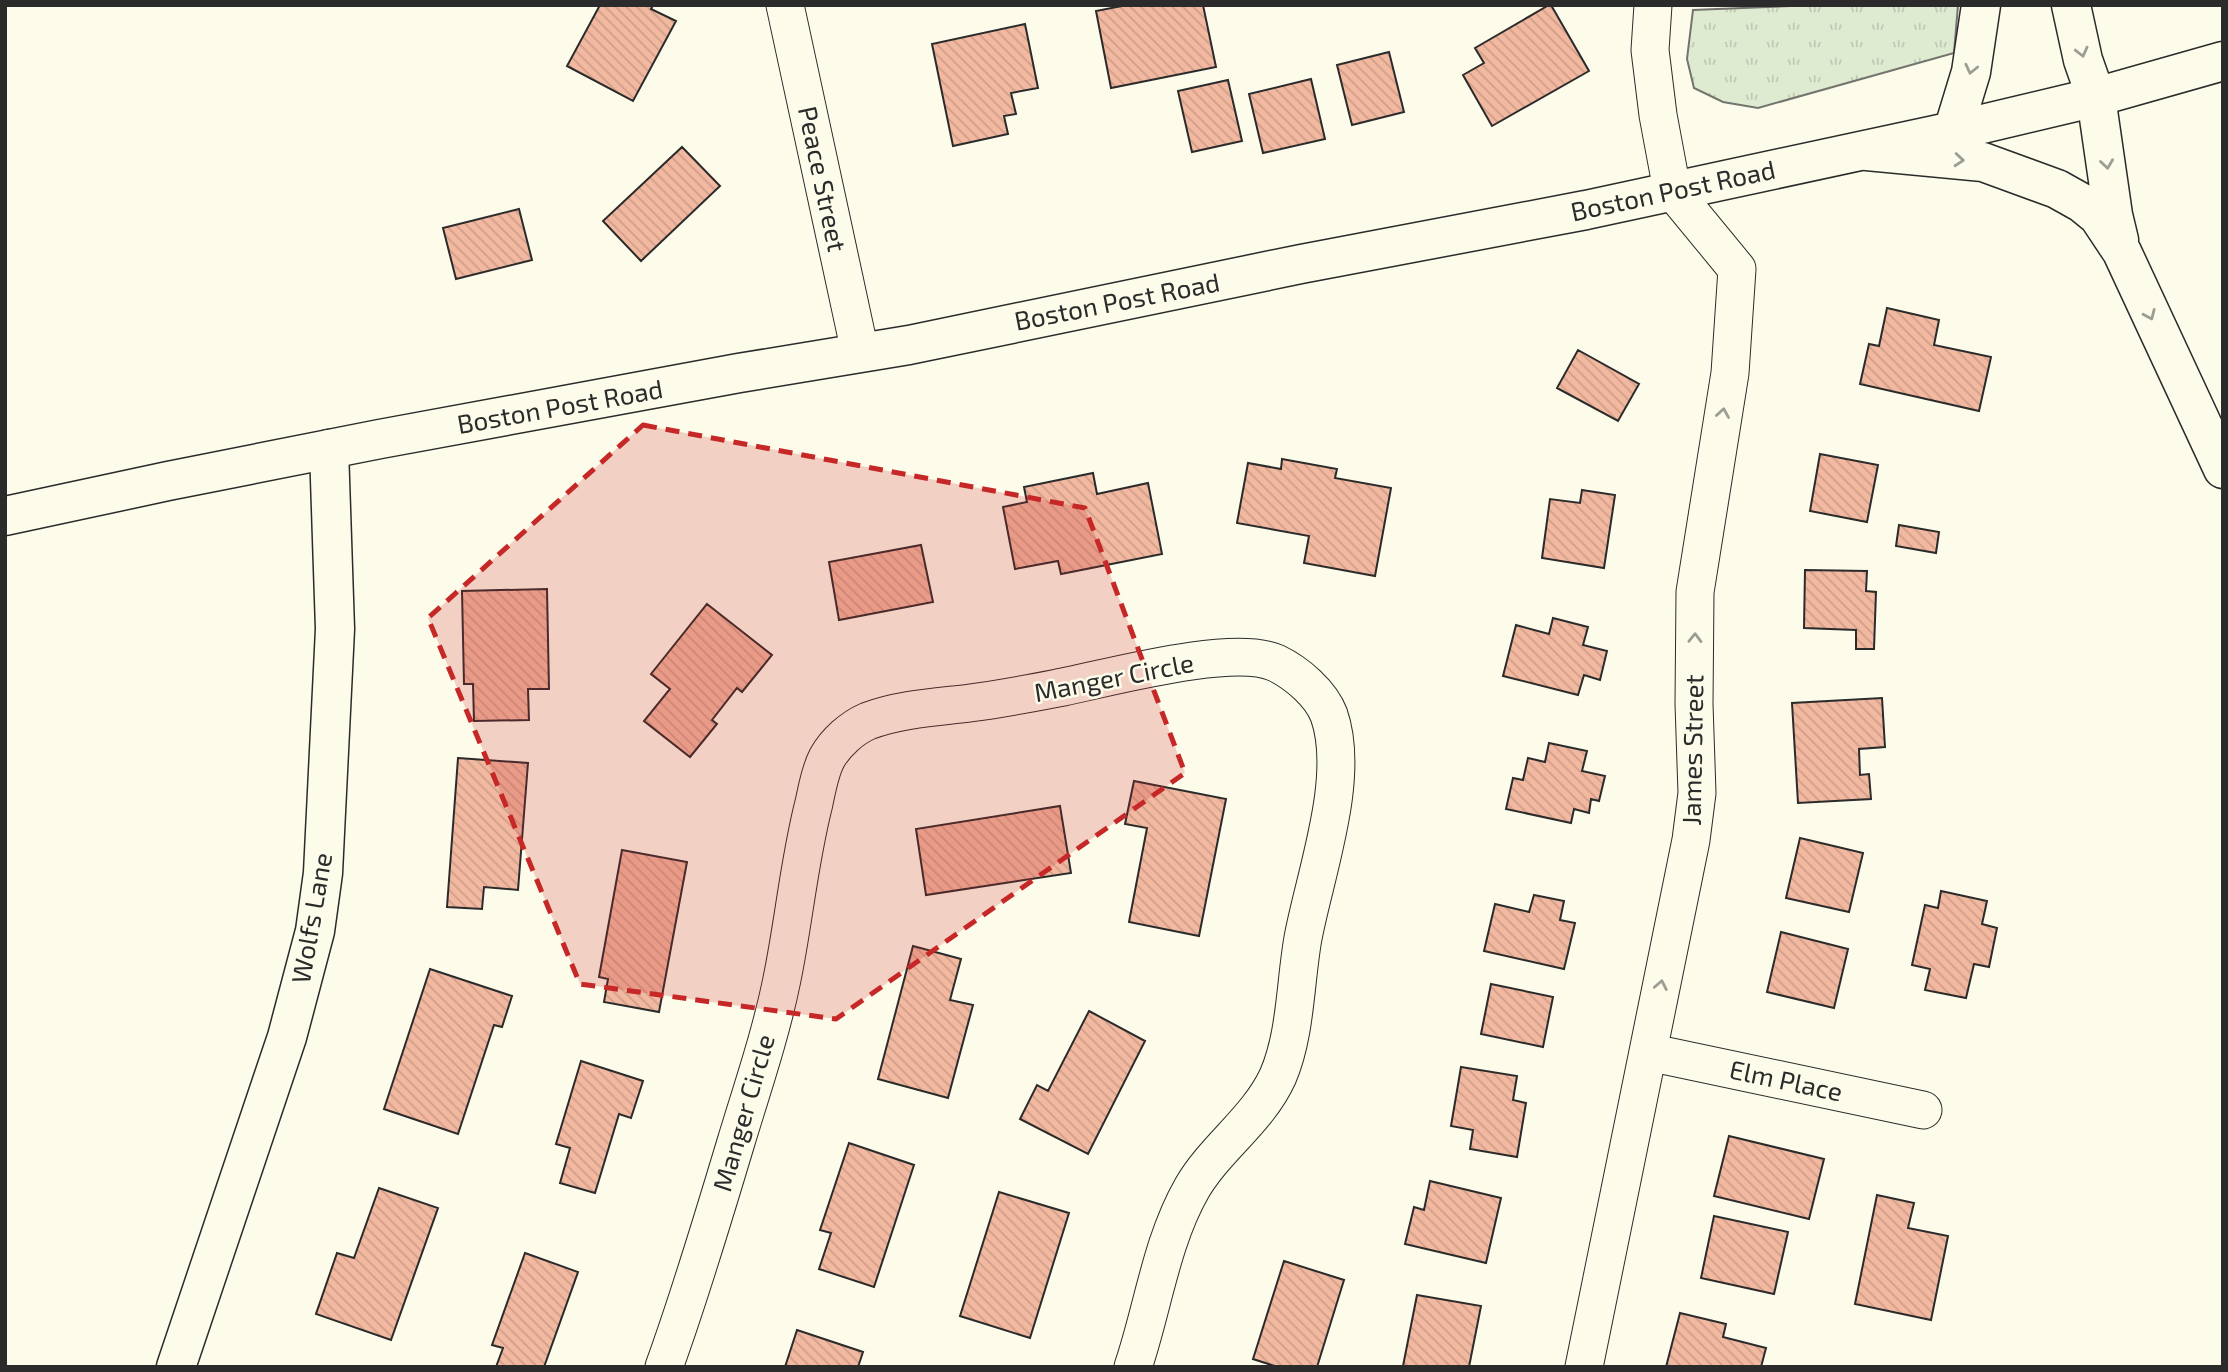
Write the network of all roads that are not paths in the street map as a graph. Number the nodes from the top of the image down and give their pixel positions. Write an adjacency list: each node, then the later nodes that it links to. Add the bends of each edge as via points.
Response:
1 (785, 5): 11 (street, Peace Street)
2 (1653, 5): 9 (street, via 1650,50)
3 (1981, 5): 7 (main road, one-way to 7, via 1971,72)
4 (2071, 5): 6 (main road, one-way to 6)
5 (2223, 61): 6 (main road, Boston Post Road)
6 (2096, 97): 7 (main road, Boston Post Road); 10 (main road, one-way to 10)
7 (1953, 131): 8 (main road, Boston Post Road)
8 (1867, 151): 9 (main road, Boston Post Road); 10 (main road, one-way to 10, via 1983,162 2057,189 2098,216)
9 (1672, 190): 11 (main road, Boston Post Road); 15 (street, James Street, one-way to 9, via 1697,793 1695,593 1730,373 1737,269)
10 (2122, 253): 13 (main road, one-way to 13)
11 (860, 352): 12 (main road, Boston Post Road)
12 (329, 449): 14 (main road, Boston Post Road); 17 (main road, Wolfs Lane, via 335,629 324,860 315,931 287,1037)
13 (2223, 470)
14 (5, 516)
15 (1648, 1052): 16 (street, Elm Place); 20 (street, James Street)
16 (1923, 1110)
17 (176, 1367)
18 (664, 1367): 19 (street, Manger Circle, via 688,1302 782,980 803,846 820,779 828,757 848,732 869,721 911,711 1003,699 1194,661 1244,657 1273,662 1313,690 1328,712 1335,755 1325,845 1304,936 1285,1058 1252,1116 1192,1187 1168,1242)
19 (1133, 1367)
20 (1584, 1367)

